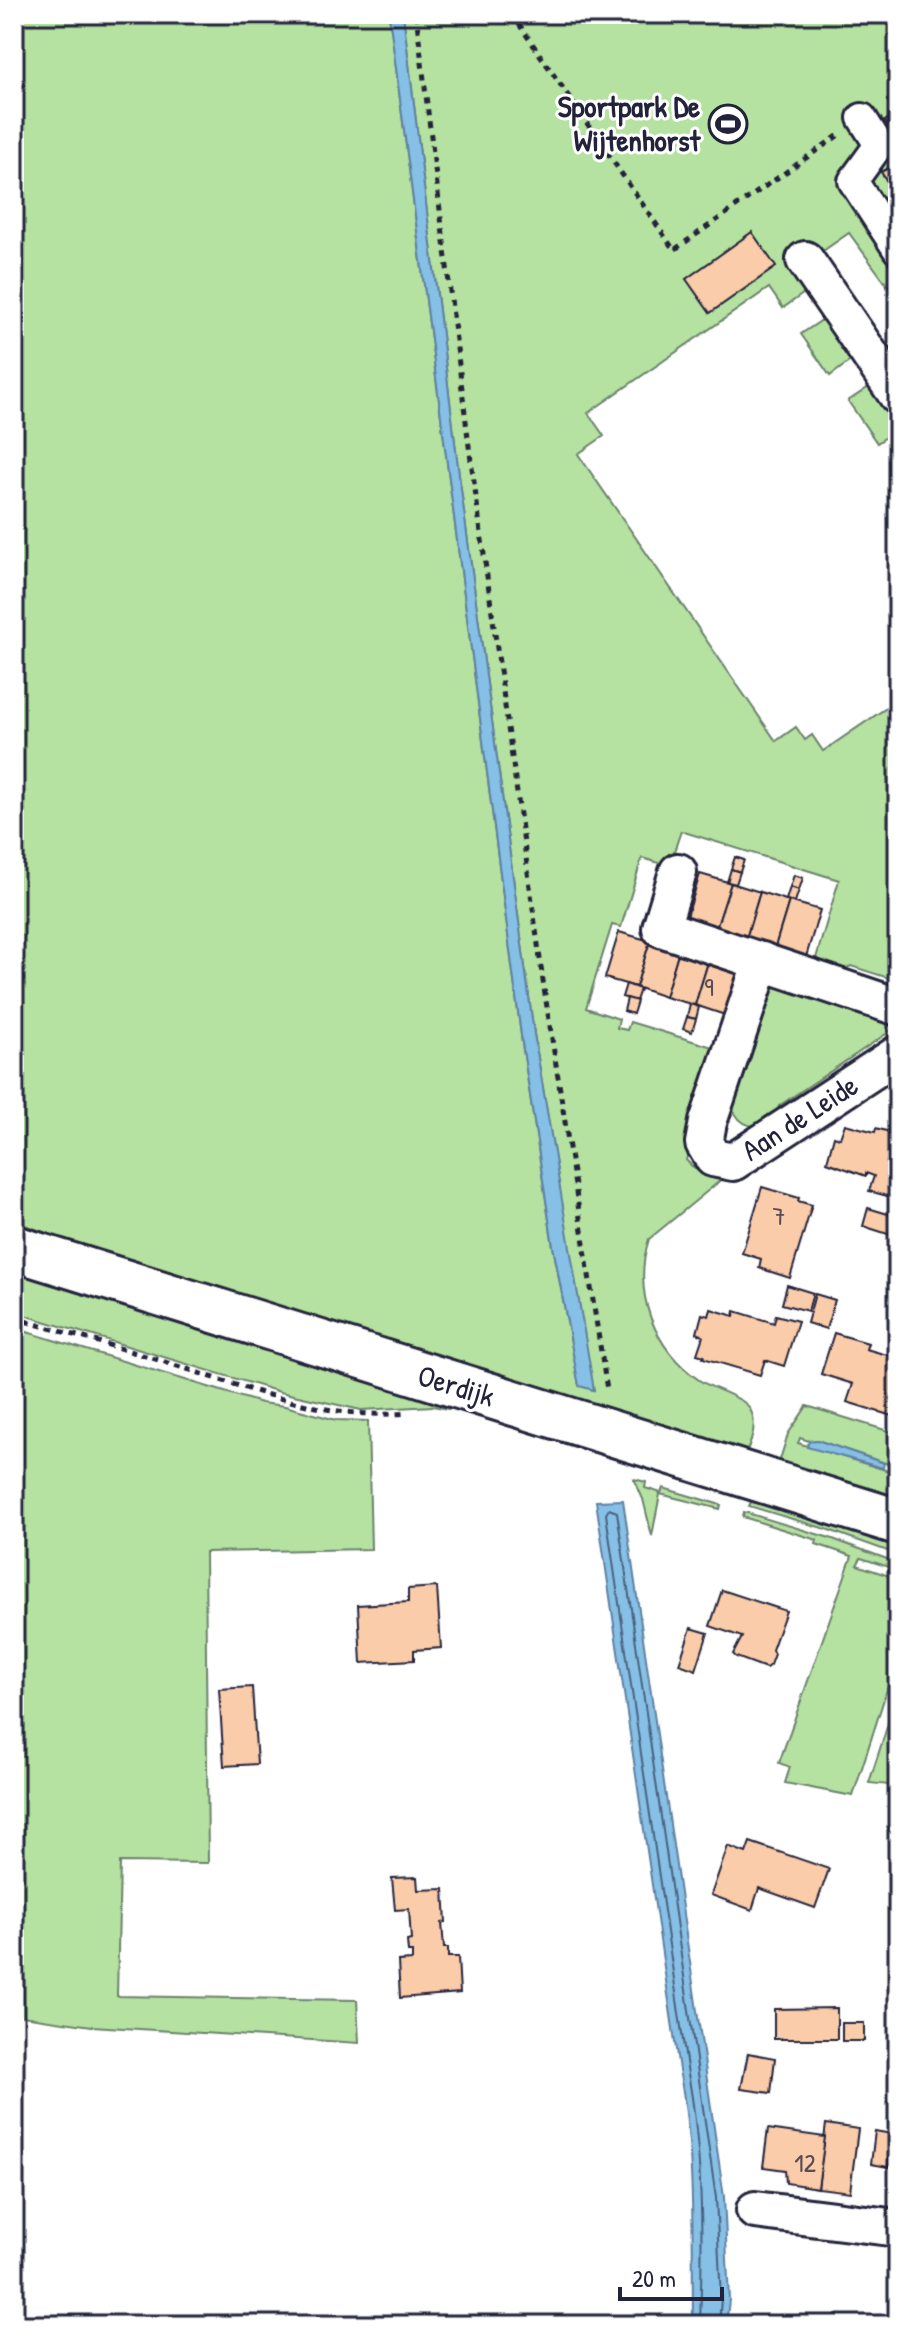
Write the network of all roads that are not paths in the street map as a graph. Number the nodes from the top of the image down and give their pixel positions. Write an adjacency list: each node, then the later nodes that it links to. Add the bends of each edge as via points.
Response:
1 (862, 118): 2 (street, via 879,145 853,181)
2 (898, 250)
3 (805, 260): 4 (street)
4 (898, 395)
5 (678, 872): 6 (street, via 661,928)
6 (762, 961): 7 (street); 8 (street, Aan de Leide, via 708,1122 704,1143 713,1158 733,1162)
7 (898, 1007)
8 (898, 1054)
9 (14, 1248): 10 (street, Oerdijk)
10 (898, 1522)
11 (755, 2210): 12 (street)
12 (898, 2228)

